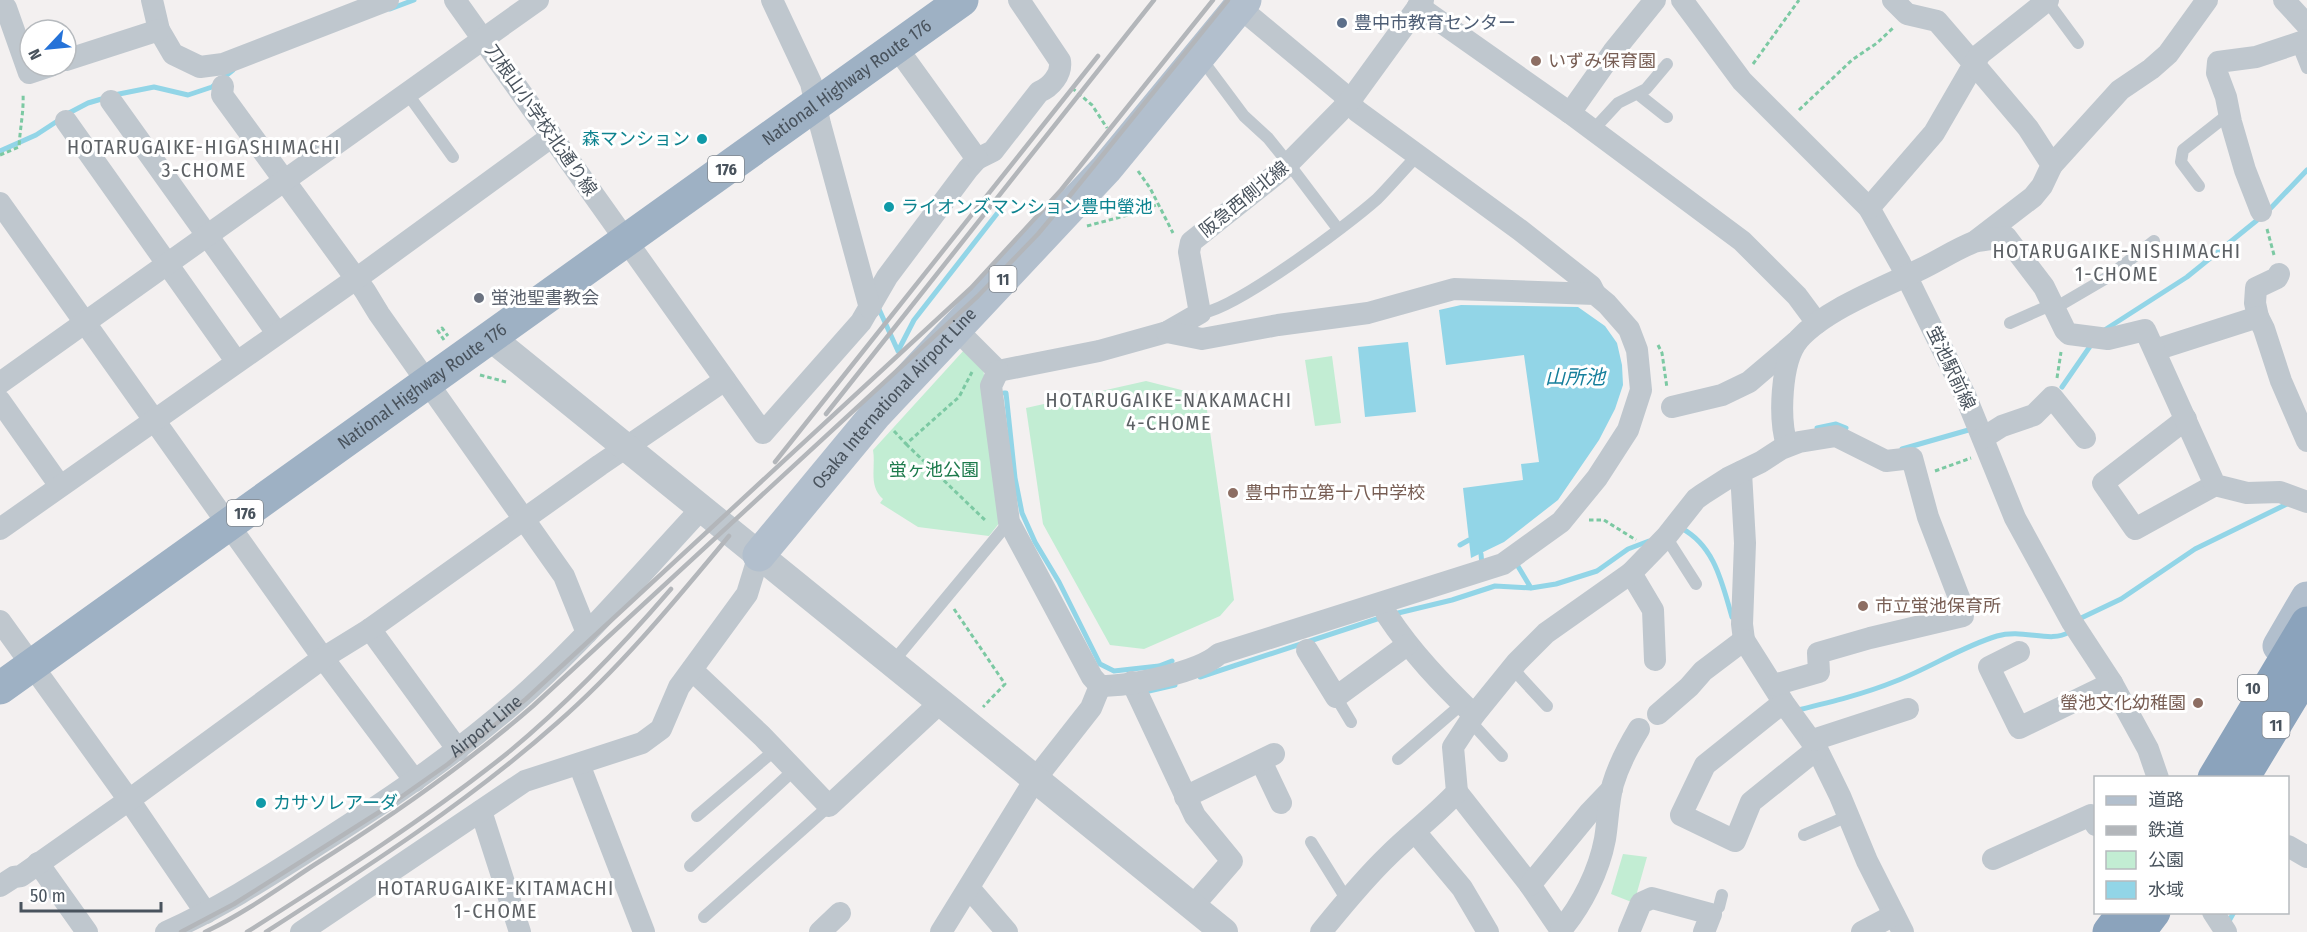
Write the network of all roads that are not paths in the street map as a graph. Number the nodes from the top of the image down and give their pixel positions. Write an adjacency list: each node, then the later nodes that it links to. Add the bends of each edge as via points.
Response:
1 (152, 0): 18 (street)
2 (388, 0): 18 (street, via 210,67 200,67 173,54)
3 (455, 0): 20 (street, 刀根山小学校北通り線)
4 (538, 0): 20 (street)
5 (772, 0): 33 (street, via 811,83)
6 (963, 0): 22 (highway, National Highway Route 176 / 176)
7 (1019, 0): 42 (street, via 1060,61 1060,67 993,151)
8 (1655, 0): 34 (street)
9 (1682, 0): 48 (street, 蛍池駅前線, via 1742,81)
10 (2207, 0): 44 (street, via 2168,54 2120,90)
11 (2284, 0): 19 (street)
12 (0, 1): 17 (street)
13 (2047, 1): 21 (lane); 26 (street, via 1980,54)
14 (1420, 3): 32 (street, 阪急西側北線); 34 (street)
15 (1242, 4): 24 (main road, Osaka International Airport Line / 11); 32 (street)
16 (1900, 7): 26 (street, via 1937,21)
17 (18, 30)
18 (159, 30): 23 (street)
19 (2304, 36): 27 (lane); 35 (street, via 2256,57 2218,62 2217,73)
20 (484, 38): 29 (street); 39 (street, 刀根山小学校北通り線)
21 (2078, 43)
22 (897, 48): 33 (highway, National Highway Route 176 / 176); 42 (street)
23 (78, 56)
24 (1200, 56): 43 (lane, via 1244,116); 69 (main road, Osaka International Airport Line / 11, via 1115,138 1069,209)
25 (1667, 64): 30 (lane)
26 (1974, 64): 44 (street, via 2028,128); 48 (street, via 1934,133)
27 (2307, 68)
28 (223, 86): 45 (street, via 222,95)
29 (407, 93): 41 (lane); 45 (street)
30 (1638, 94): 36 (lane); 38 (lane, via 1618,103)
31 (111, 101): 52 (street)
32 (1349, 102): 40 (street); 43 (street, 阪急西側北線)
33 (816, 105): 54 (highway, National Highway Route 176 / 176); 63 (street)
34 (1570, 113): 38 (street)
35 (2229, 113): 46 (lane, via 2183,150 2181,162); 50 (street)
36 (1667, 117)
37 (66, 121): 57 (street)
38 (1593, 130): 67 (street, via 1742,241 1797,296)
39 (552, 137): 54 (street, 刀根山小学校北通り線); 60 (street)
40 (1418, 155): 51 (lane, via 1377,198); 61 (street, via 1591,285)
41 (453, 157)
42 (977, 159): 63 (street, via 887,277)
43 (1289, 164): 51 (lane); 64 (street, 阪急西側北線, via 1197,236 1189,247)
44 (2052, 165): 47 (street)
45 (285, 181): 52 (street); 60 (street)
46 (2199, 186)
47 (2033, 197): 53 (street); 55 (street)
48 (1869, 208): 59 (street, 蛍池駅前線)
49 (3, 214): 66 (street)
50 (2264, 219)
51 (1338, 229): 64 (lane, via 1265,281 1212,313)
52 (208, 236): 57 (street); 71 (street)
53 (2006, 237): 55 (street); 62 (street, via 2042,283)
54 (626, 240): 72 (highway, National Highway Route 176 / 176); 77 (street, 刀根山小学校北通り線)
55 (1974, 242): 59 (street)
56 (2154, 242): 62 (lane, via 2108,278)
57 (167, 264): 66 (street); 75 (street)
58 (2279, 274): 65 (street, via 2256,288)
59 (1906, 276): 67 (street); 87 (street, 蛍池駅前線)
60 (355, 278): 71 (street); 78 (street)
61 (1595, 294): 70 (street, via 1454,289 1368,313 1202,339); 119 (street, via 1629,329 1637,350 1641,390 1628,430 1597,478 1561,522 1503,564 1219,654 1172,676)
62 (2054, 306): 68 (lane); 74 (street, via 2064,330 2075,336 2108,339 2145,330)
63 (870, 308): 77 (street, 刀根山小学校北通り線, via 763,434)
64 (1200, 313): 70 (street)
65 (2258, 316): 74 (street); 85 (street)
66 (84, 322): 79 (street); 83 (street)
67 (1817, 323): 73 (street)
68 (2010, 323)
69 (955, 328): 76 (street); 99 (main road, Osaka International Airport Line / 11, via 875,415)
70 (1167, 332): 76 (street, via 1099,351)
71 (277, 333): 75 (street)
72 (490, 337): 78 (highway, National Highway Route 176 / 176); 88 (street)
73 (1797, 341): 81 (street, via 1749,382 1722,395); 86 (street, via 1783,390 1782,426)
74 (2155, 350): 82 (street)
75 (236, 361): 83 (street)
76 (998, 371): 96 (street, via 991,386)
77 (725, 380): 88 (street)
78 (428, 382): 94 (street); 95 (highway, National Highway Route 176 / 176)
79 (0, 383)
80 (0, 401): 91 (street)
81 (1671, 407)
82 (2186, 419): 90 (street); 90 (street, via 2103,483 2135,529)
83 (153, 420): 91 (street); 95 (street)
84 (2085, 438): 87 (street, via 2052,397 2034,415 2002,426)
85 (2307, 441)
86 (1787, 445): 89 (street); 123 (street, via 1836,436 1886,461 1912,458 1963,616 1818,653 1819,672)
87 (1986, 445): 120 (street, 蛍池駅前線, via 2015,518 2072,622)
88 (625, 449): 93 (street); 94 (street)
89 (1741, 472): 97 (street, via 1696,499); 108 (street)
90 (2215, 485): 92 (street, via 2247,493 2280,492)
91 (60, 486): 98 (street)
92 (2307, 502)
93 (702, 508): 99 (street); 107 (street, Airport Line)
94 (524, 520): 106 (street); 107 (street, via 564,576)
95 (228, 525): 112 (street); 115 (highway, National Highway Route 176 / 176)
96 (1005, 528): 114 (lane); 121 (street)
97 (1672, 528): 100 (street); 101 (lane)
98 (0, 529)
99 (759, 555): 114 (street); 117 (street, via 747,594)
100 (1632, 573): 113 (street, via 1653,610); 116 (street, via 1546,633)
101 (1696, 584)
102 (2307, 598): 141 (main road, 10)
103 (1387, 615): 109 (street)
104 (0, 621): 115 (street)
105 (2307, 623): 142 (highway, 11)
106 (370, 629): 112 (street); 134 (street)
107 (587, 633): 134 (street, Airport Line)
108 (1744, 640): 123 (street); 130 (street, via 1703,670)
109 (1407, 645): 124 (street); 129 (street)
110 (1307, 650): 124 (street)
111 (2019, 652): 120 (street, via 1989,666 2019,728)
112 (323, 658): 146 (street); 150 (street)
113 (1655, 660)
114 (892, 663): 126 (street)
115 (31, 666): 122 (highway, National Highway Route 176 / 176); 150 (street)
116 (1512, 669): 127 (lane); 129 (street)
117 (693, 670): 135 (street); 138 (street, via 680,687 661,729 642,743)
118 (2307, 672): 143 (highway, 11)
119 (1132, 682): 121 (street); 149 (street)
120 (2112, 683): 140 (street, 蛍池駅前線, via 2148,749)
121 (1100, 686): 145 (street, via 1091,708)
122 (0, 688)
123 (1779, 695): 133 (street); 133 (street, via 1775,709 1705,765 1681,815 1735,841 1751,802)
124 (1336, 697): 131 (lane)
125 (2307, 700): 144 (main road)
126 (941, 702): 145 (street); 152 (street)
127 (1547, 706)
128 (1908, 709): 133 (street)
129 (1469, 713): 136 (lane); 137 (lane); 148 (street, via 1453,747)
130 (1658, 714)
131 (1351, 722)
132 (1639, 729): 147 (street, via 1623,756)
133 (1815, 745): 155 (street)
134 (458, 750): 146 (street, Airport Line)
135 (775, 750): 139 (street); 154 (lane)
136 (1502, 756)
137 (1398, 759)
138 (579, 764): 153 (street, via 525,781); 185 (street)
139 (794, 770): 152 (street); 164 (lane)
140 (2158, 776)
141 (2198, 776)
142 (2215, 776)
143 (2244, 776)
144 (2261, 776)
145 (1036, 778): 167 (street); 169 (street)
146 (414, 781): 170 (street, Airport Line)
147 (1612, 789): 165 (street); 181 (street, via 1600,857 1587,889)
148 (1457, 792): 157 (street); 165 (street)
149 (1185, 797): 151 (street, via 1268,757); 169 (street, via 1195,816 1232,861)
150 (129, 800): 163 (street); 170 (street)
151 (1281, 803)
152 (829, 806): 178 (lane)
153 (481, 811): 180 (street); 184 (street)
154 (697, 816)
155 (1848, 816): 158 (lane); 179 (street)
156 (2094, 817): 162 (street)
157 (1416, 832): 168 (street); 191 (street, via 1462,888)
158 (1804, 836)
159 (1311, 842): 168 (lane)
160 (2289, 847): 161 (street)
161 (2307, 857)
162 (1993, 859)
163 (38, 863): 166 (street); 182 (street)
164 (690, 866)
165 (1530, 885): 181 (street)
166 (0, 886)
167 (969, 888): 187 (street); 188 (street)
168 (1347, 900): 190 (street)
169 (1192, 907): 189 (street)
170 (206, 913): 183 (street, Airport Line)
171 (840, 913): 186 (street)
172 (1713, 914): 192 (street, via 1652,898 1641,903)
173 (2104, 914): 194 (main road)
174 (2122, 914): 195 (highway)
175 (2152, 914): 196 (highway)
176 (2171, 914): 197 (main road)
177 (2214, 914): 198 (street)
178 (704, 918)
179 (1899, 923): 193 (street)
180 (303, 931)
181 (1562, 931)
182 (87, 932)
183 (166, 932)
184 (520, 932)
185 (644, 932)
186 (820, 932)
187 (941, 932)
188 (1007, 932)
189 (1224, 932)
190 (1321, 932)
191 (1488, 932)
192 (1629, 932)
193 (1862, 932)
194 (2090, 932)
195 (2109, 932)
196 (2139, 932)
197 (2158, 932)
198 (2226, 932)

